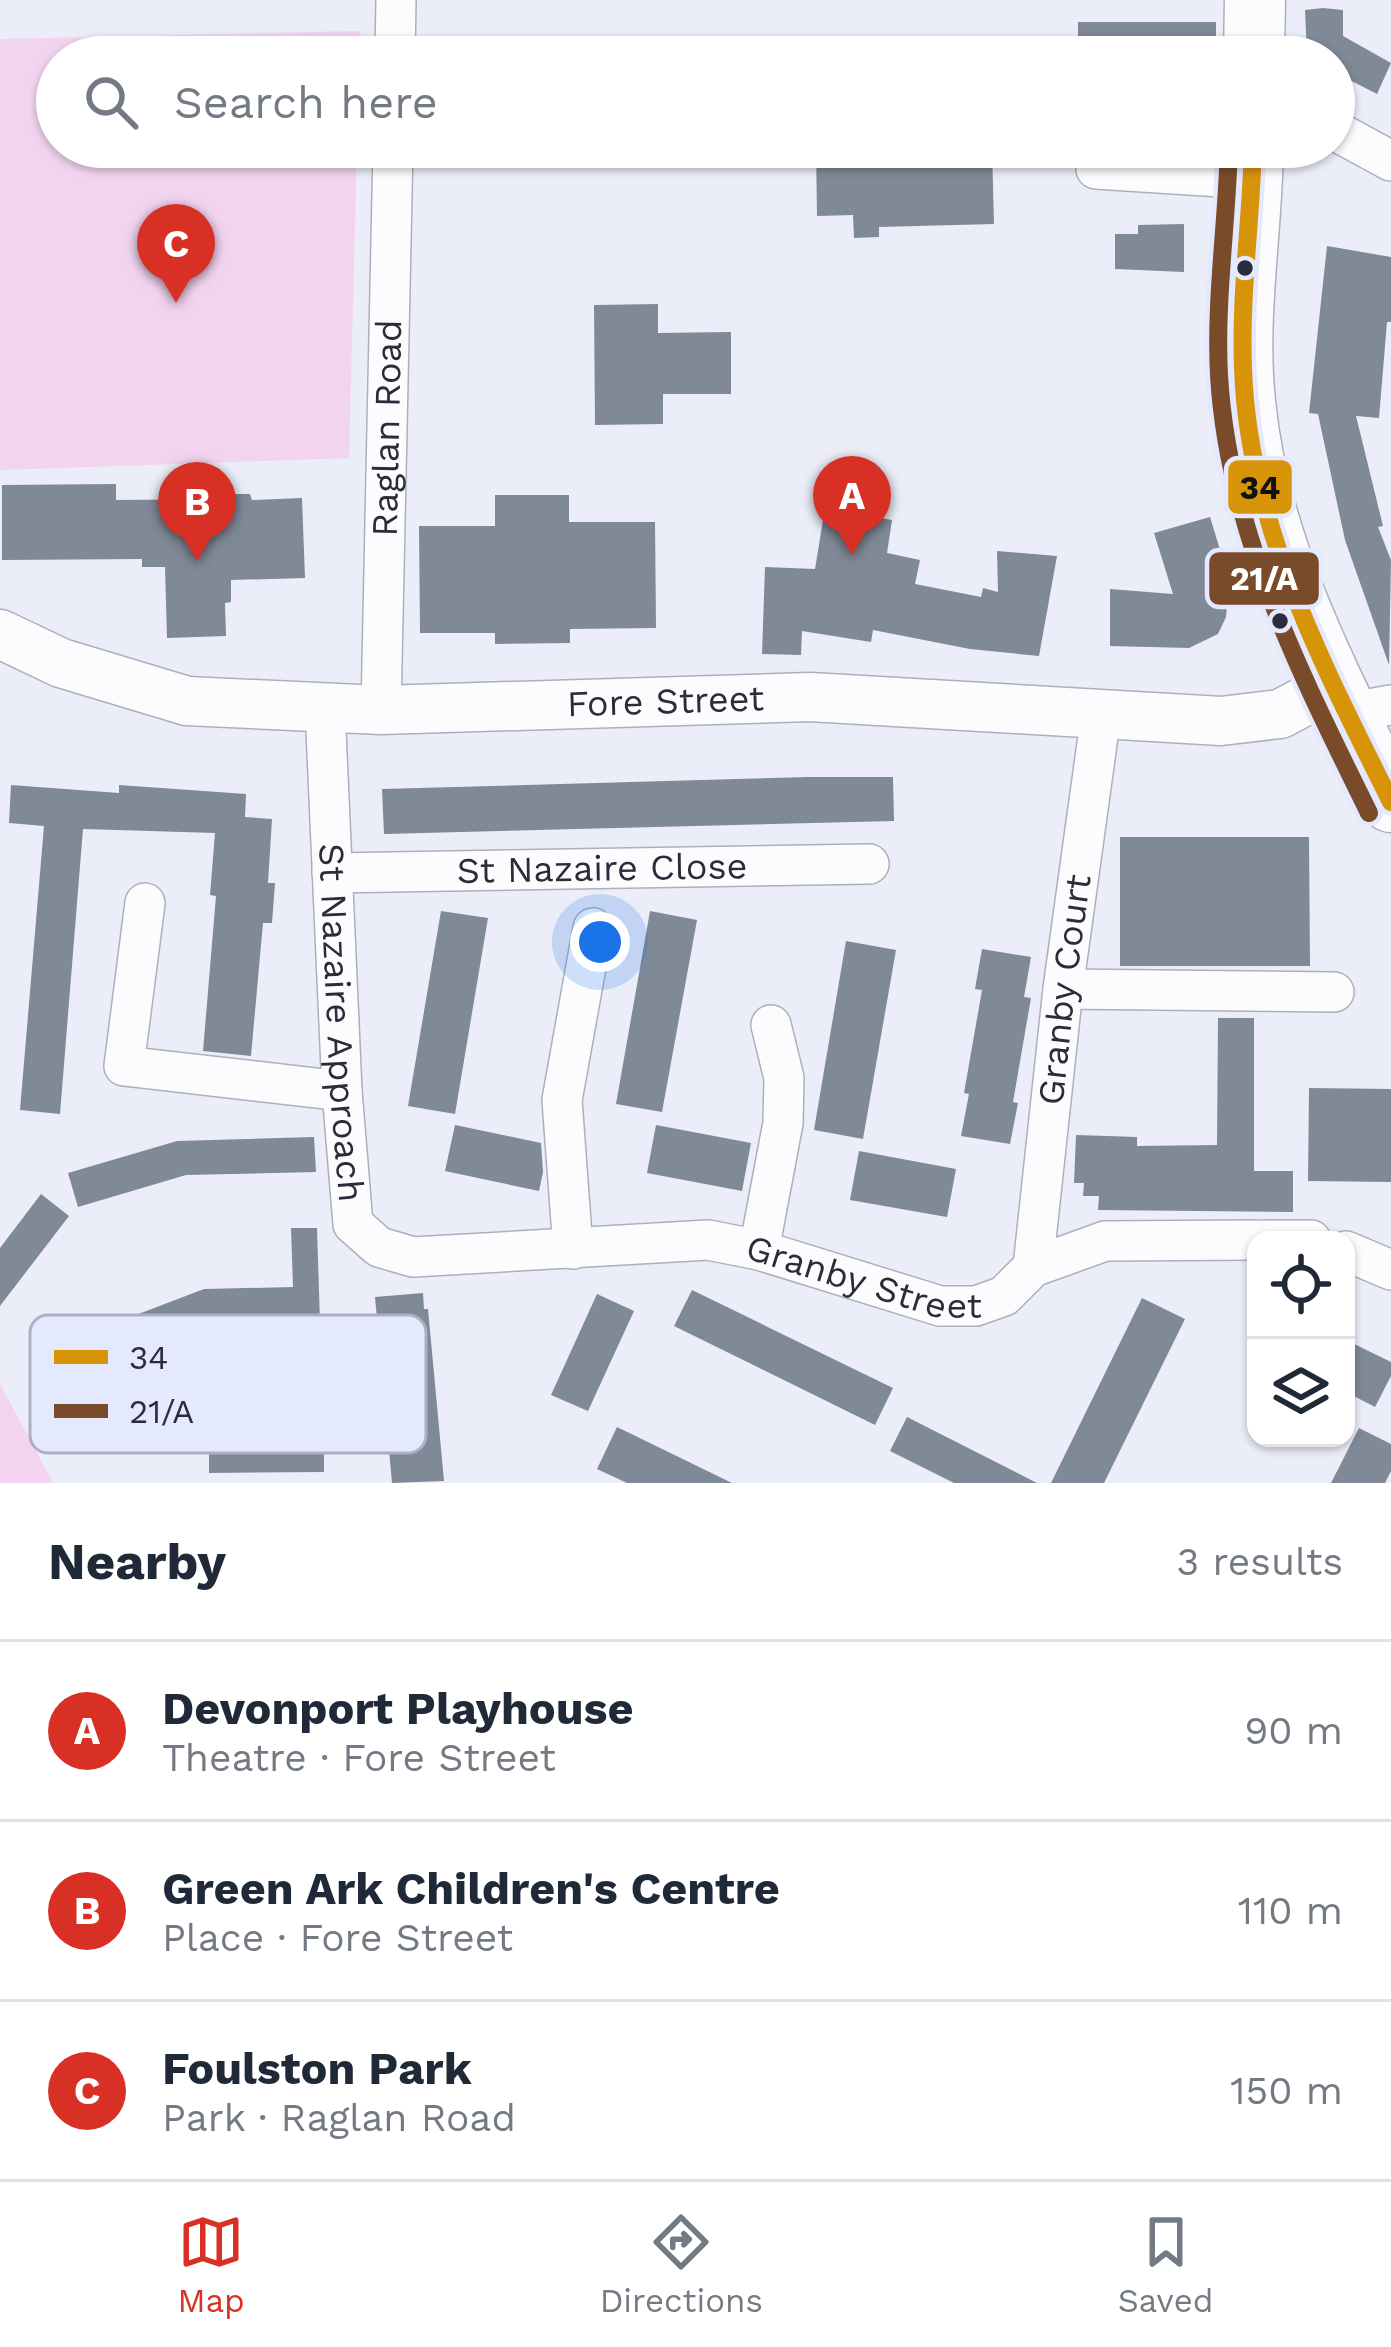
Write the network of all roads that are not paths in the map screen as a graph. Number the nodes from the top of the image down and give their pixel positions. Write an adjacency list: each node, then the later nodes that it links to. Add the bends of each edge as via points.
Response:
1 (396, 0): 3 (street)
2 (1255, 0): 4 (main road)
3 (395, 36)
4 (1254, 36)
5 (1355, 141): 6 (street)
6 (1391, 161)
7 (393, 168): 14 (street, Raglan Road)
8 (1122, 168): 10 (street)
9 (1253, 168): 12 (main road, via 1242,340 1266,518)
10 (1096, 169)
11 (0, 634): 13 (street, Fore Street, via 61,663 187,701)
12 (1357, 701): 15 (street, Fore Street, via 1221,721); 16 (main road, via 1368,761)
13 (325, 708): 14 (street, Fore Street); 18 (street, St Nazaire Approach)
14 (382, 710): 15 (street, Fore Street, via 809,697)
15 (1101, 715): 21 (street, Granby Court)
16 (1391, 802)
17 (869, 864): 18 (street, St Nazaire Close)
18 (332, 873): 24 (street, St Nazaire Approach)
19 (145, 903): 24 (street, via 124,1066)
20 (593, 928): 26 (street, via 562,1100)
21 (1063, 989): 22 (street, via 1282,1009); 30 (street, Granby Court)
22 (1334, 992)
23 (771, 1025): 27 (street, via 784,1078 783,1123)
24 (342, 1090): 29 (street, St Nazaire Approach, via 353,1224 379,1246)
25 (1247, 1240): 30 (street, Granby Street, via 1106,1240)
26 (573, 1249): 27 (street, Granby Street, via 708,1240); 29 (street, Granby Street)
27 (759, 1250): 30 (street, Granby Street, via 940,1306 1004,1296)
28 (1355, 1255): 31 (street)
29 (457, 1256)
30 (1033, 1268)
31 (1391, 1270)

